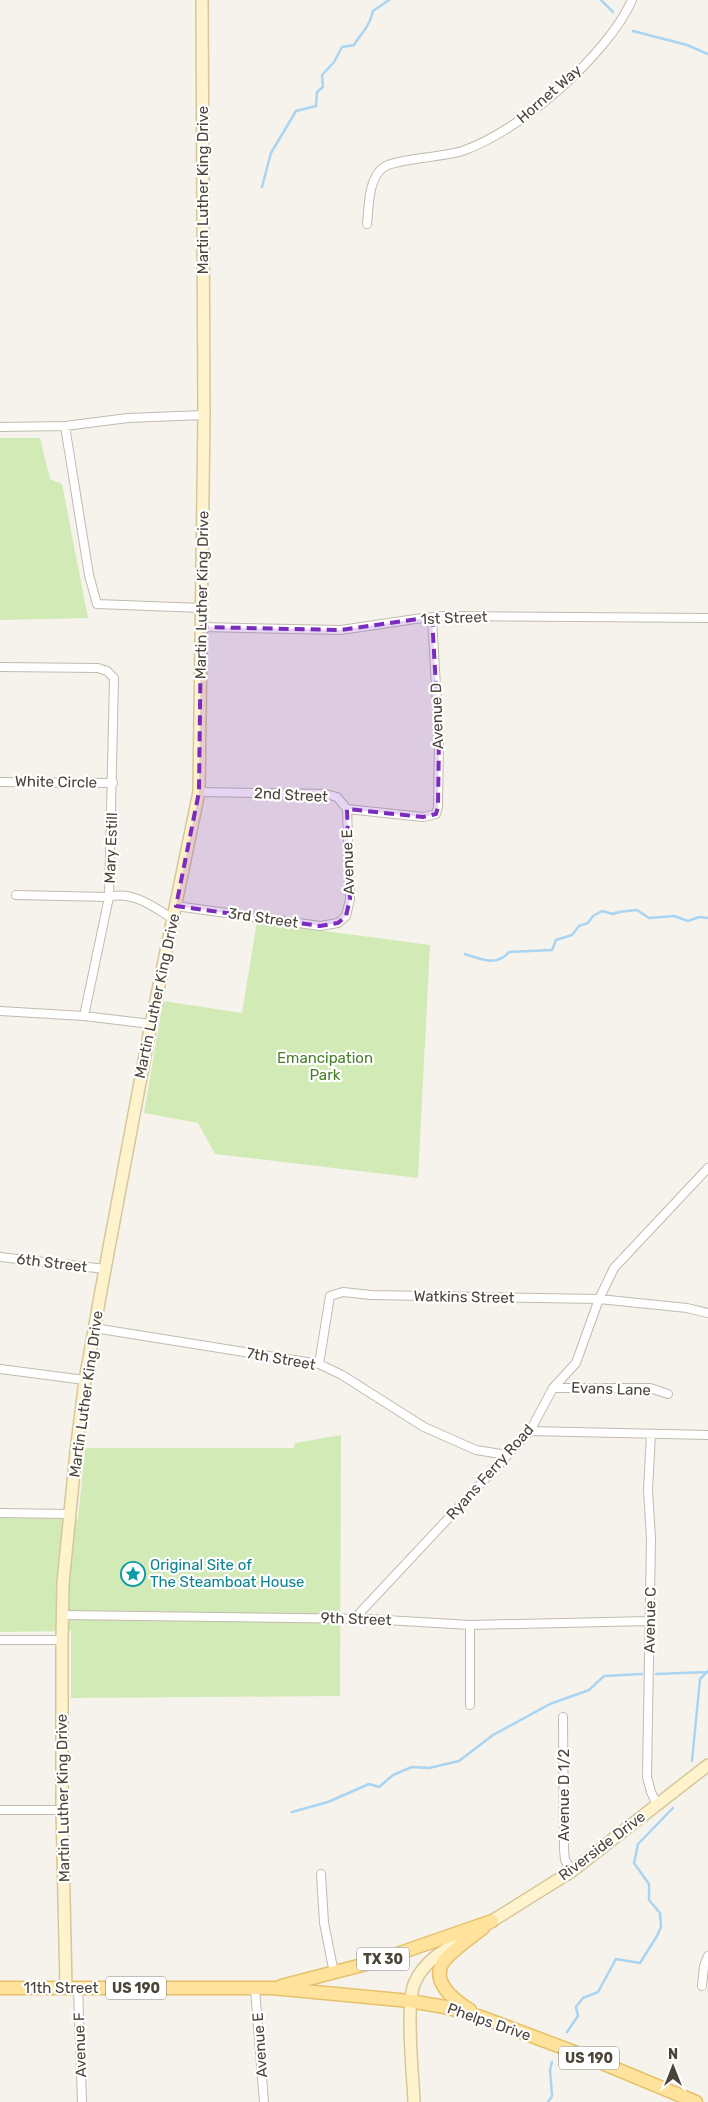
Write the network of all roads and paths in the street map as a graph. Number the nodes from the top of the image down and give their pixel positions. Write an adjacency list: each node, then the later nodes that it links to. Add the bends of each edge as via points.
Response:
1 (202, 0): 4 (street, Martin Luther King Drive)
2 (632, 0): 3 (street, Hornet Way, via 617,28 589,60 514,126 462,151 395,162 384,167 376,175 371,189)
3 (368, 224)
4 (204, 415): 5 (street, via 128,418); 7 (street, Martin Luther King Drive)
5 (65, 426): 6 (street); 7 (street, via 89,575 97,604)
6 (0, 427)
7 (202, 608): 10 (street, Martin Luther King Drive)
8 (432, 617): 9 (street, 1st Street); 10 (street, 1st Street, via 341,630); 16 (street, Avenue D, via 439,739)
9 (708, 618)
10 (202, 627): 14 (street, Martin Luther King Drive)
11 (0, 667): 13 (street, Mary Estill, via 98,668 114,678)
12 (0, 782): 13 (street, White Circle)
13 (113, 783): 18 (street, Mary Estill)
14 (199, 792): 15 (street, 2nd Street, via 326,794 337,797); 19 (street, Martin Luther King Drive)
15 (347, 809): 16 (street, 2nd Street, via 423,818); 20 (street, Avenue E, via 350,899)
16 (436, 814)
17 (16, 895): 18 (street)
18 (110, 897): 21 (street, via 118,894 145,901); 23 (street, Mary Estill)
19 (176, 906): 20 (street, 3rd Street, via 320,926 338,924); 21 (street, Martin Luther King Drive)
20 (346, 916)
21 (173, 919): 24 (street, Martin Luther King Drive)
22 (0, 1012): 23 (street)
23 (84, 1016): 24 (street)
24 (151, 1024): 27 (street, Martin Luther King Drive)
25 (708, 1168): 28 (street, Ryans Ferry Road, via 614,1268)
26 (0, 1257): 27 (street, 6th Street)
27 (104, 1269): 30 (street, Martin Luther King Drive)
28 (599, 1299): 29 (street, Watkins Street, via 687,1308); 31 (street, Watkins Street, via 343,1292 330,1296); 34 (street, Ryans Ferry Road, via 576,1363)
29 (708, 1314)
30 (94, 1328): 31 (street, 7th Street); 33 (street, Martin Luther King Drive)
31 (319, 1364): 39 (street, 7th Street, via 424,1427 476,1450)
32 (0, 1368): 33 (street)
33 (85, 1380): 41 (street, Martin Luther King Drive)
34 (554, 1388): 35 (street, Evans Lane, via 650,1388); 36 (street, Ryans Ferry Road)
35 (668, 1394)
36 (530, 1432): 37 (street); 39 (street, Ryans Ferry Road)
37 (651, 1434): 38 (street); 44 (street, Avenue C, via 648,1490)
38 (708, 1435)
39 (508, 1455): 43 (street, Ryans Ferry Road)
40 (0, 1513): 41 (street)
41 (69, 1514): 42 (street, Martin Luther King Drive)
42 (62, 1615): 43 (street, 9th Street); 47 (street, Martin Luther King Drive)
43 (354, 1618): 45 (street, 9th Street)
44 (650, 1621): 45 (street, 9th Street); 51 (street, Avenue C, via 647,1778)
45 (470, 1625): 48 (street)
46 (0, 1640): 47 (street)
47 (62, 1640): 53 (street, Martin Luther King Drive)
48 (470, 1705)
49 (563, 1717): 54 (street, Avenue D 1/2, via 564,1849 565,1860)
50 (708, 1766): 51 (street, Riverside Drive / TX 30)
51 (657, 1805): 54 (street, Riverside Drive / TX 30)
52 (0, 1810): 53 (street)
53 (62, 1810): 61 (street, Martin Luther King Drive)
54 (572, 1871): 56 (street, Riverside Drive / TX 30)
55 (321, 1874): 58 (street, via 324,1923)
56 (492, 1921): 58 (main road, TX 30); 64 (street, TX 30, via 436,1954 414,1983); 65 (main road, via 443,1961 439,1974 442,1986 459,2003)
57 (708, 1956): 59 (street)
58 (334, 1973): 63 (main road, TX 30)
59 (702, 1986)
60 (0, 1988): 61 (main road, 11th Street / US 190)
61 (72, 1988): 62 (main road, 11th Street / US 190); 66 (street, Avenue F)
62 (255, 1988): 63 (main road, 11th Street / US 190); 67 (street, Avenue E)
63 (272, 1988): 64 (main road, Phelps Drive / US 190)
64 (410, 2001): 65 (main road, Phelps Drive / US 190); 68 (street)
65 (481, 2017): 69 (main road, Phelps Drive / US 190)
66 (82, 2102)
67 (264, 2102)
68 (414, 2102)
69 (696, 2102)

